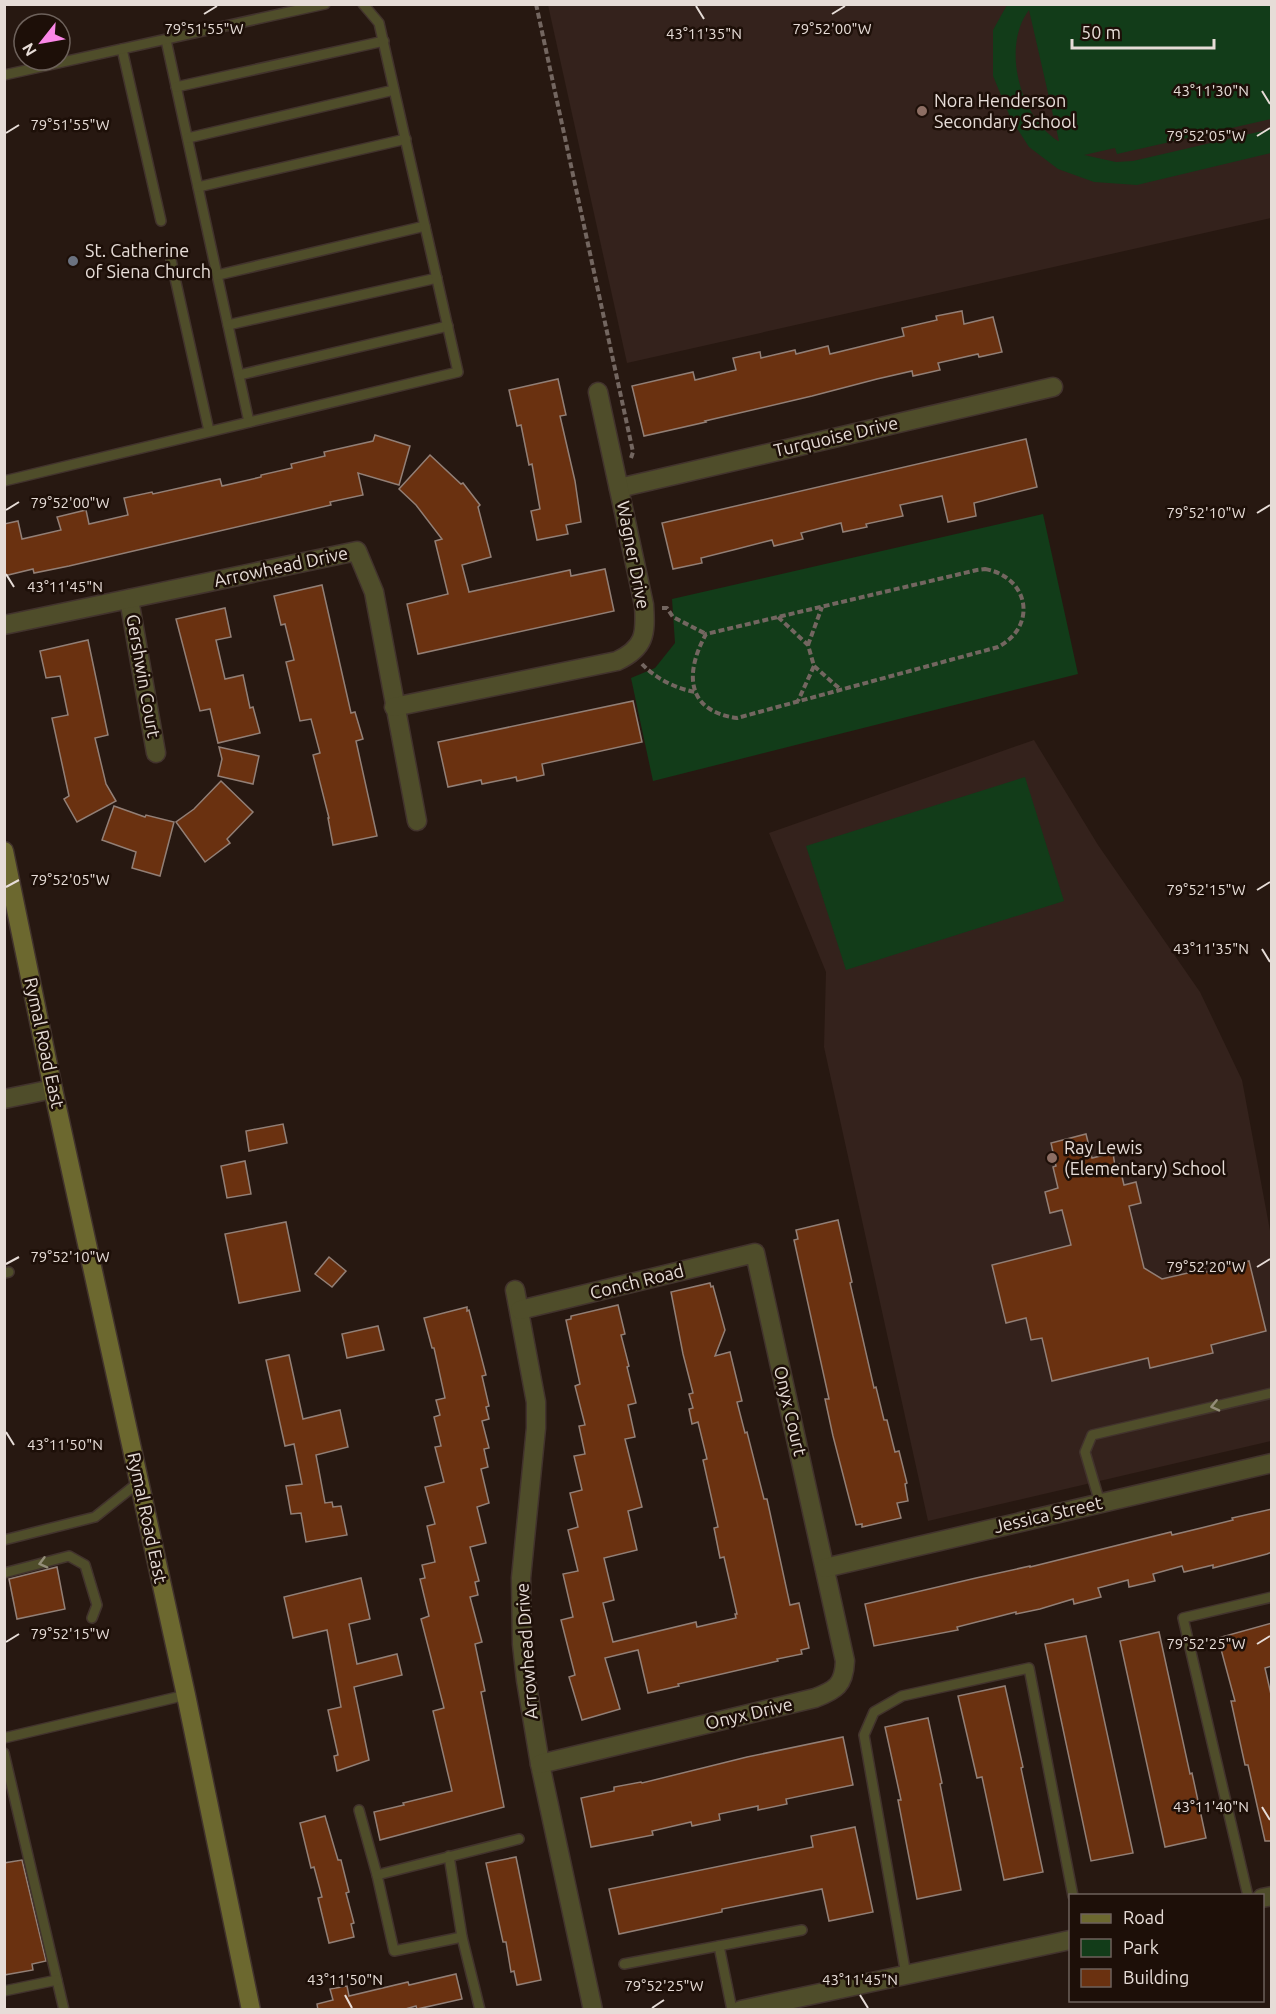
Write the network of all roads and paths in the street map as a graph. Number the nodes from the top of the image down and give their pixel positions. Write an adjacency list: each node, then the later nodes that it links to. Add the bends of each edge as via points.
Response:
1 (325, 4): 4 (lane)
2 (363, 4): 5 (lane, via 379,23)
3 (536, 4): 26 (path, via 633,452)
4 (166, 40): 6 (lane); 8 (lane)
5 (384, 41): 8 (lane); 9 (lane)
6 (122, 49): 7 (lane); 13 (lane)
7 (4, 75)
8 (177, 87): 10 (lane)
9 (394, 90): 10 (lane); 11 (lane)
10 (188, 138): 12 (lane)
11 (406, 139): 12 (lane); 14 (lane)
12 (198, 187): 16 (lane)
13 (161, 221)
14 (425, 226): 16 (lane); 17 (lane)
15 (171, 260): 24 (lane)
16 (218, 275): 18 (lane)
17 (437, 278): 18 (lane); 19 (lane)
18 (228, 325): 20 (lane)
19 (448, 326): 20 (lane); 23 (lane, via 458,372)
20 (239, 375): 23 (lane)
21 (1053, 387): 26 (street, Turquoise Drive)
22 (598, 392): 26 (street, Wagner Drive)
23 (249, 422): 24 (lane)
24 (209, 431): 25 (lane)
25 (4, 481)
26 (619, 488): 28 (street, Wagner Drive)
27 (129, 599): 31 (street, Arrowhead Drive); 39 (street, Arrowhead Drive, via 357,551 374,592); 40 (street, Gershwin Court)
28 (644, 605): 32 (path, via 668,608 673,617); 34 (street, Wagner Drive, via 645,627)
29 (822, 607): 30 (path); 33 (path); 36 (path, via 986,569 1011,580 1023,604 1018,629 998,646)
30 (778, 617): 32 (path); 33 (path)
31 (4, 625)
32 (706, 634): 37 (path, via 691,676)
33 (808, 645): 35 (path)
34 (633, 653): 37 (path, via 649,672 682,690); 39 (street, via 617,660)
35 (814, 666): 36 (path); 38 (path)
36 (840, 690): 38 (path)
37 (696, 692): 38 (path, via 705,706 736,718)
38 (797, 702)
39 (394, 706): 41 (street, Arrowhead Drive)
40 (156, 753)
41 (417, 821)
42 (4, 851): 43 (main road, Rymal Road East)
43 (53, 1089): 44 (street); 50 (main road, Rymal Road East)
44 (4, 1099)
45 (755, 1253): 47 (street, Conch Road); 53 (street, Onyx Court)
46 (515, 1290): 47 (street, Arrowhead Drive)
47 (520, 1310): 60 (street, Arrowhead Drive, via 536,1428 521,1578 522,1634)
48 (1272, 1393): 51 (lane, one-way to 51, via 1092,1435 1085,1452)
49 (1272, 1463): 51 (street, Jessica Street)
50 (139, 1482): 52 (lane, via 95,1517); 57 (main road, Rymal Road East)
51 (1100, 1503): 53 (street, Jessica Street)
52 (4, 1540)
53 (825, 1568): 60 (street, Onyx Drive, via 845,1661 842,1680 833,1690 815,1698)
54 (4, 1573): 56 (lane, one-way to 54, via 97,1605 85,1565 79,1560 69,1556)
55 (1272, 1596): 66 (lane, via 1183,1618)
56 (92, 1618)
57 (186, 1695): 58 (lane); 77 (main road, Rymal Road East)
58 (4, 1738)
59 (4, 1753): 73 (lane)
60 (540, 1764): 79 (street, Arrowhead Drive)
61 (359, 1810): 64 (lane)
62 (519, 1839): 63 (lane)
63 (449, 1856): 64 (lane); 68 (lane)
64 (377, 1875): 68 (lane, via 394,1952)
65 (1073, 1894): 72 (lane, via 1029,1668 902,1696 874,1712 864,1735)
66 (1248, 1894)
67 (802, 1930): 70 (lane)
68 (462, 1937): 78 (lane)
69 (1069, 1940): 72 (street)
70 (718, 1946): 71 (lane); 80 (lane)
71 (624, 1964)
72 (906, 1975): 75 (street)
73 (57, 1980): 74 (lane); 76 (lane)
74 (4, 1991)
75 (801, 2004): 81 (street)
76 (64, 2010)
77 (251, 2010)
78 (480, 2010)
79 (593, 2010)
80 (732, 2010)
81 (741, 2010)

